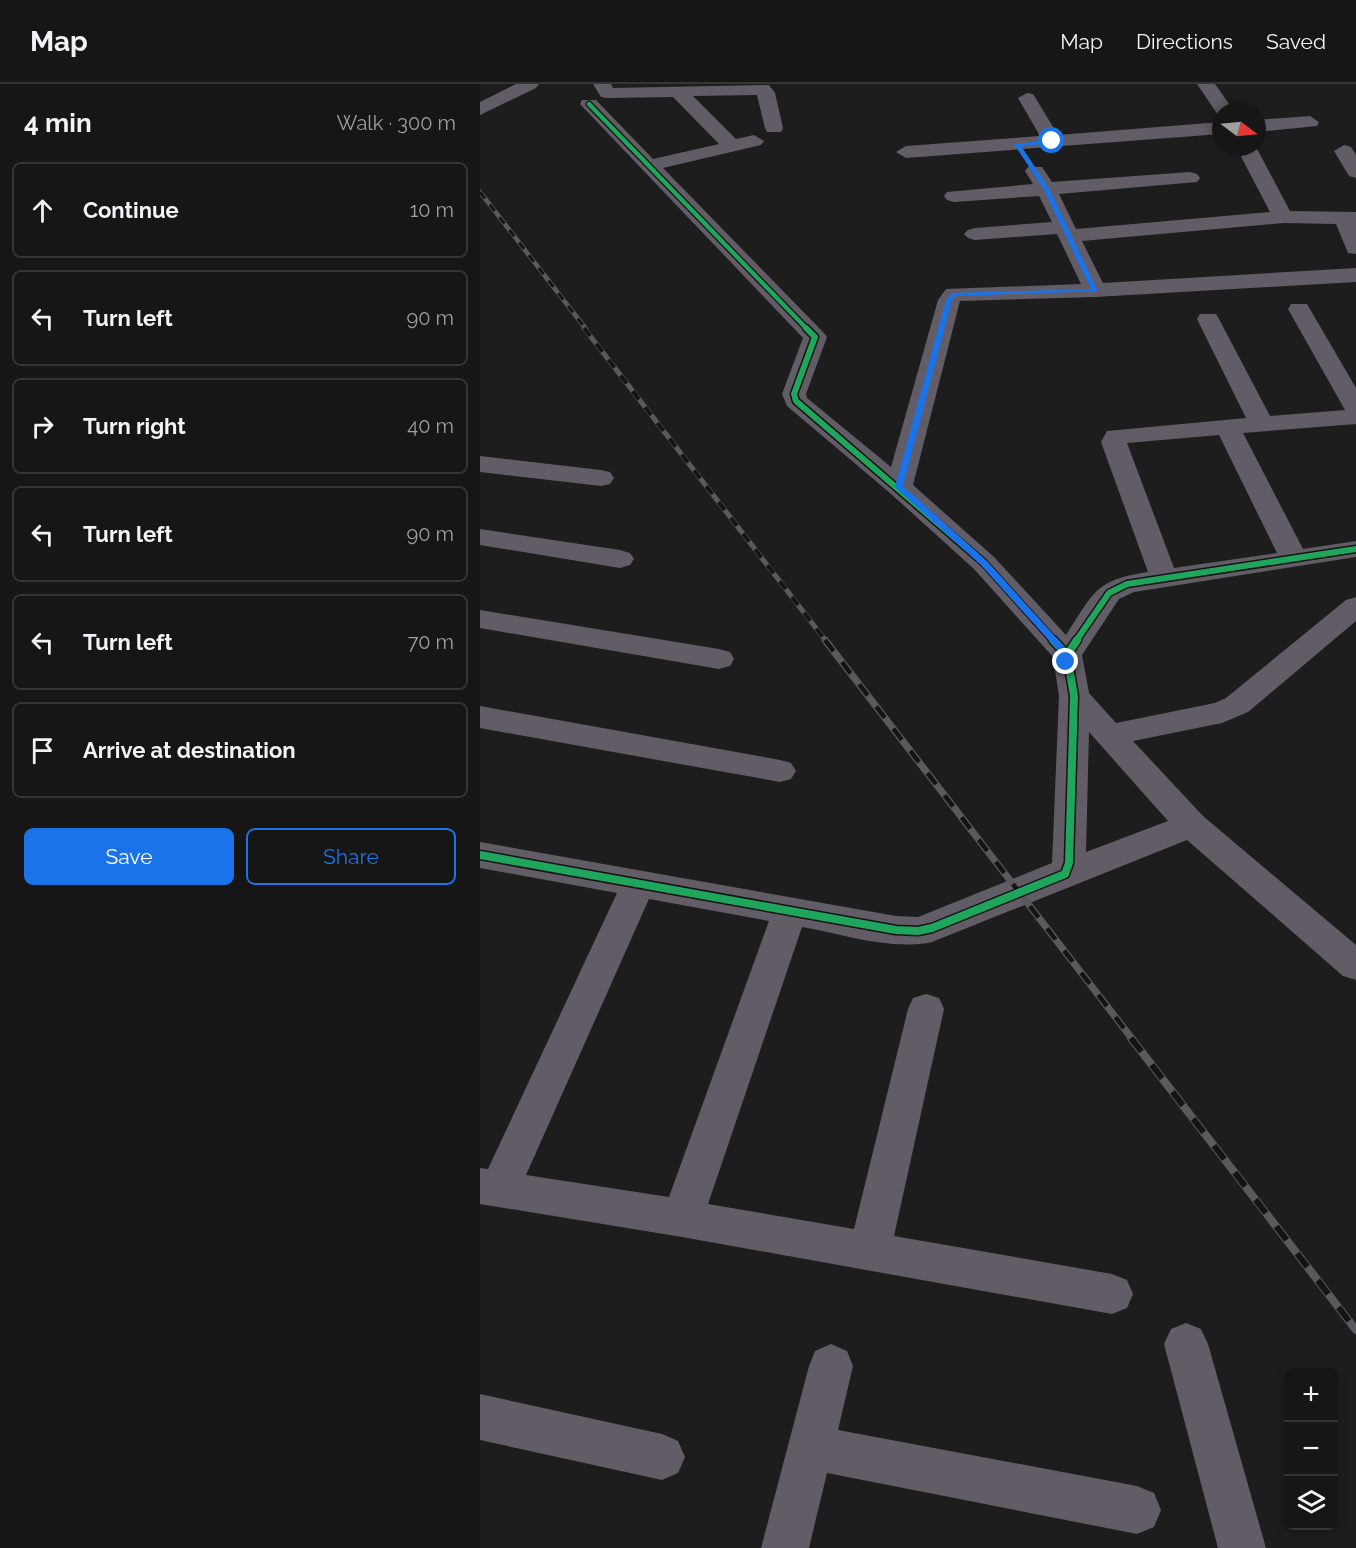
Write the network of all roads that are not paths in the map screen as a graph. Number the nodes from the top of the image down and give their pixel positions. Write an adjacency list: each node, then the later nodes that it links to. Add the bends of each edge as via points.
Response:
1 (530, 84): 8 (street)
2 (1206, 84): 7 (street)
3 (767, 86): 4 (street); 11 (street)
4 (677, 91): 5 (street); 16 (street)
5 (596, 94): 20 (street)
6 (1027, 98): 14 (street)
7 (1219, 102)
8 (480, 109)
9 (1310, 122): 10 (street)
10 (1266, 125)
11 (774, 128)
12 (1212, 130): 14 (street)
13 (754, 141): 16 (street)
14 (1052, 141): 15 (street)
15 (1017, 144): 17 (street); 23 (street)
16 (731, 146): 20 (street)
17 (906, 152)
18 (1344, 152): 21 (street)
19 (1251, 156): 25 (street)
20 (648, 165): 39 (street, via 815,337 794,394 796,401)
21 (1356, 172)
22 (1190, 178): 23 (street)
23 (1046, 188): 24 (street); 27 (street)
24 (954, 196)
25 (1283, 217): 26 (street); 27 (street)
26 (1350, 218): 29 (street)
27 (1067, 232): 28 (street); 31 (street)
28 (975, 234)
29 (1356, 248)
30 (1356, 275): 31 (street)
31 (1095, 291): 39 (street, via 954,294 949,300)
32 (1299, 309): 34 (street)
33 (1208, 319): 35 (street)
34 (1353, 421): 35 (street)
35 (1261, 424): 36 (street)
36 (1227, 427): 43 (street); 44 (street, via 1116,436 1113,442)
37 (480, 464): 38 (street)
38 (602, 478)
39 (899, 487): 47 (street, via 984,563)
40 (480, 537): 42 (street)
41 (1356, 549): 43 (street)
42 (620, 559)
43 (1294, 559): 44 (street)
44 (1164, 578): 47 (street, via 1126,584 1109,593)
45 (1356, 606): 51 (street, via 1237,705 1222,712)
46 (480, 619): 48 (street)
47 (1067, 655): 49 (street)
48 (719, 659)
49 (1074, 696): 51 (street); 55 (street, via 1069,863)
50 (480, 717): 52 (street)
51 (1110, 735): 53 (street)
52 (780, 771)
53 (1191, 825): 55 (street); 58 (street)
54 (485, 864): 56 (street)
55 (1065, 874): 57 (street, via 918,931)
56 (638, 884): 57 (street); 60 (street)
57 (790, 911): 61 (street)
58 (1356, 966)
59 (926, 1009): 62 (street)
60 (489, 1187): 61 (street)
61 (682, 1218): 62 (street)
62 (870, 1250): 63 (street)
63 (1112, 1294)
64 (1186, 1344): 71 (street)
65 (831, 1366): 67 (street)
66 (480, 1417): 68 (street)
67 (809, 1447): 69 (street); 70 (street)
68 (662, 1457)
69 (1137, 1510)
70 (785, 1548)
71 (1242, 1548)

